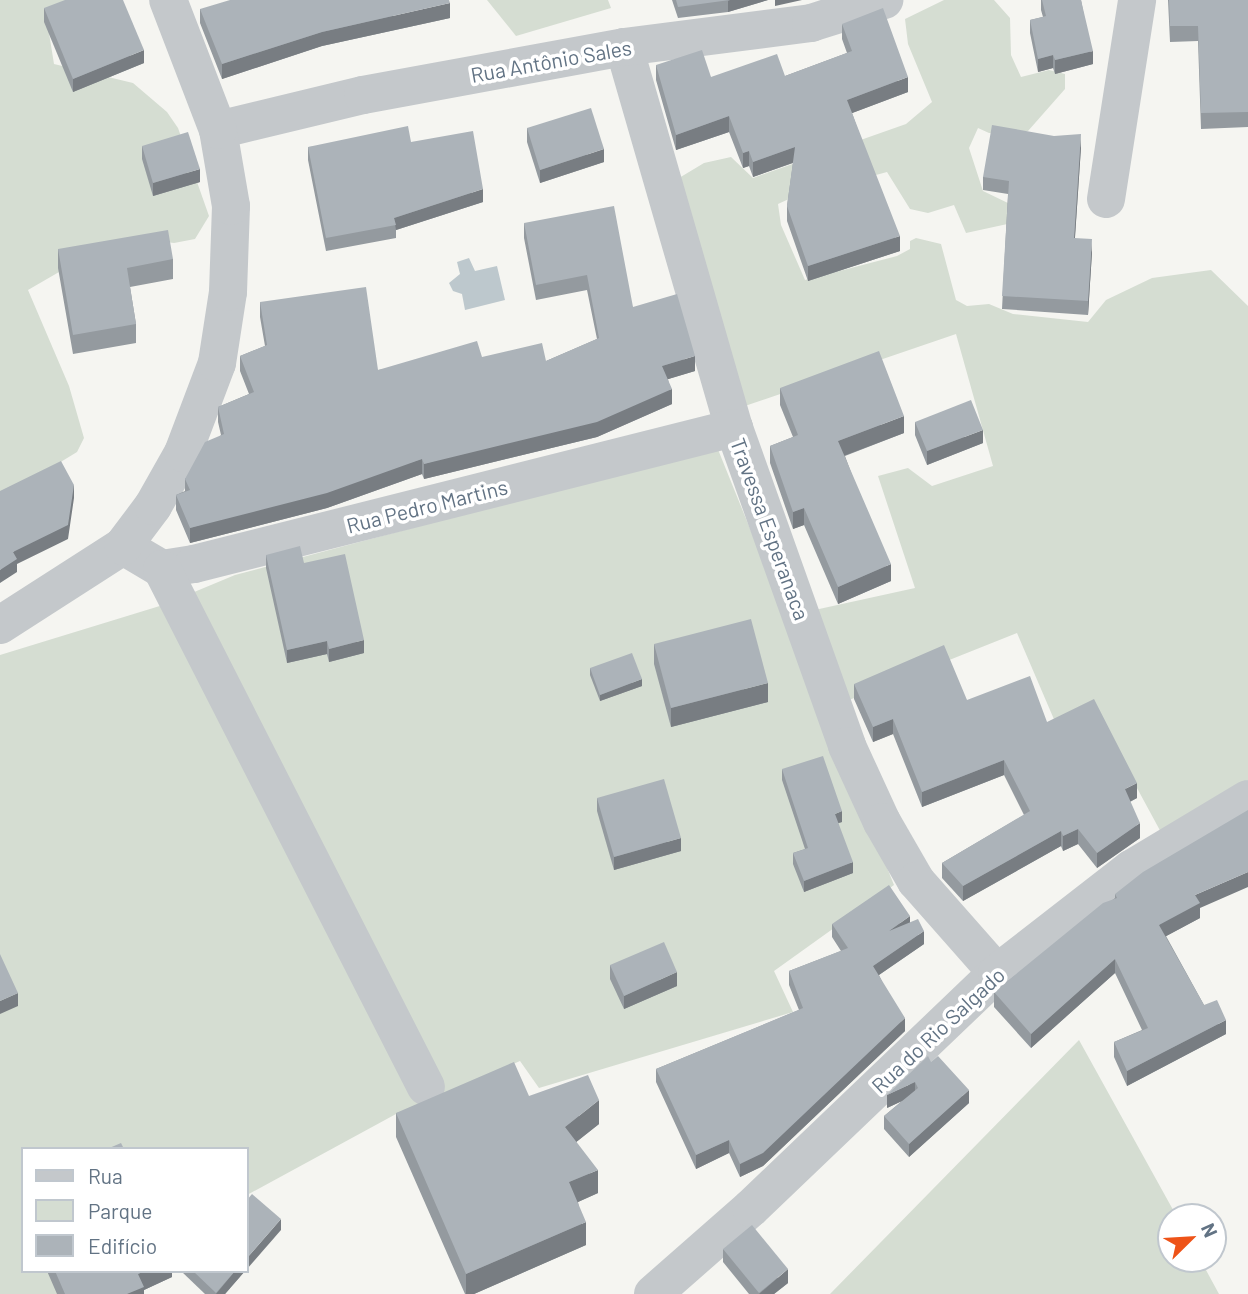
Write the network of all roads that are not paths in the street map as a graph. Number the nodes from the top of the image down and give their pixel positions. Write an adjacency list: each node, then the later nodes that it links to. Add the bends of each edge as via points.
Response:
1 (168, 0): 6 (street)
2 (884, 0): 4 (street, Rua Antônio Sales)
3 (1137, 0): 7 (street)
4 (842, 7): 5 (street, Rua Antônio Sales)
5 (624, 47): 6 (street, Rua Antônio Sales, via 363,95); 8 (street, Travessa Esperanaca)
6 (219, 130): 9 (street, via 231,206 228,292 217,363 183,453 153,506)
7 (1106, 199)
8 (734, 428): 10 (street, Rua Pedro Martins); 13 (street, Travessa Esperanaca, via 860,778 916,881)
9 (123, 546): 10 (street); 11 (street)
10 (162, 569): 14 (street)
11 (0, 625)
12 (1248, 799): 13 (street, Rua do Rio Salgado, via 1131,869)
13 (997, 973): 15 (street, Rua do Rio Salgado, via 751,1208)
14 (426, 1087)
15 (653, 1294)

